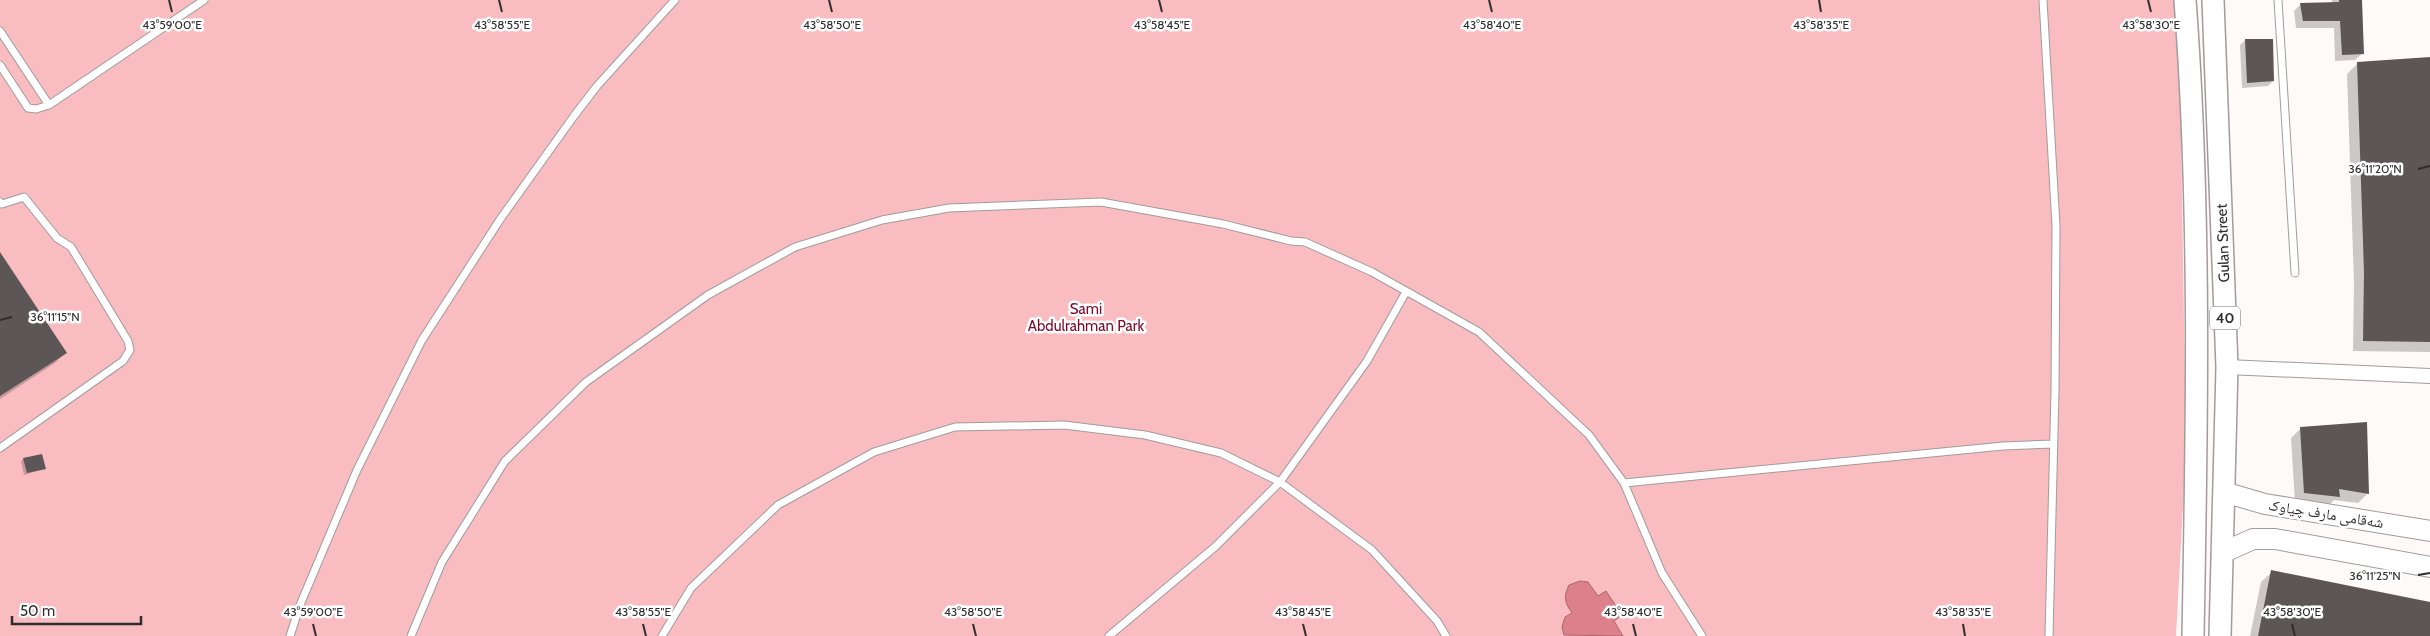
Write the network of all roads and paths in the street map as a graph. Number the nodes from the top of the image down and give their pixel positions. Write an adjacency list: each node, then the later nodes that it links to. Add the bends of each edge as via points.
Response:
1 (204, 0): 9 (lane)
2 (675, 0): 23 (lane, via 574,116 501,218 422,340 357,470)
3 (2043, 0): 15 (lane, via 2056,226)
4 (2185, 0): 30 (main road, Gulan Street / 40, via 2198,368)
5 (2213, 0): 13 (main road, Gulan Street / 40)
6 (2278, 0): 11 (lane)
7 (0, 31): 9 (lane)
8 (0, 65): 9 (lane, via 28,108)
9 (49, 104)
10 (0, 202): 16 (lane, via 24,197 56,238 71,247 128,341 130,350 123,360)
11 (2294, 273)
12 (1406, 292): 17 (lane, via 1367,361); 18 (lane, via 1479,332 1589,436); 24 (lane, via 1372,272 1305,242 1101,202 950,208 882,220 795,247 708,295 586,382 505,461 442,562)
13 (2227, 367): 14 (street); 19 (main road, Gulan Street / 40)
14 (2430, 376)
15 (2053, 444): 18 (lane); 29 (lane)
16 (0, 448)
17 (1280, 482): 25 (lane, via 1221,452 1146,435 1064,425 955,427 874,452 778,505 691,588); 26 (lane, via 1216,546); 27 (lane, via 1372,550)
18 (1624, 483): 28 (lane, via 1662,573)
19 (2224, 492): 20 (street, شەقامی مارف چیاوک, via 2265,504); 21 (main road, Gulan Street / 40)
20 (2430, 531)
21 (2224, 552): 22 (street, via 2253,539 2275,539); 31 (main road, Gulan Street / 40)
22 (2430, 567)
23 (290, 636)
24 (411, 636)
25 (662, 636)
26 (1109, 636)
27 (1446, 636)
28 (1702, 636)
29 (2049, 636)
30 (2193, 636)
31 (2220, 636)

